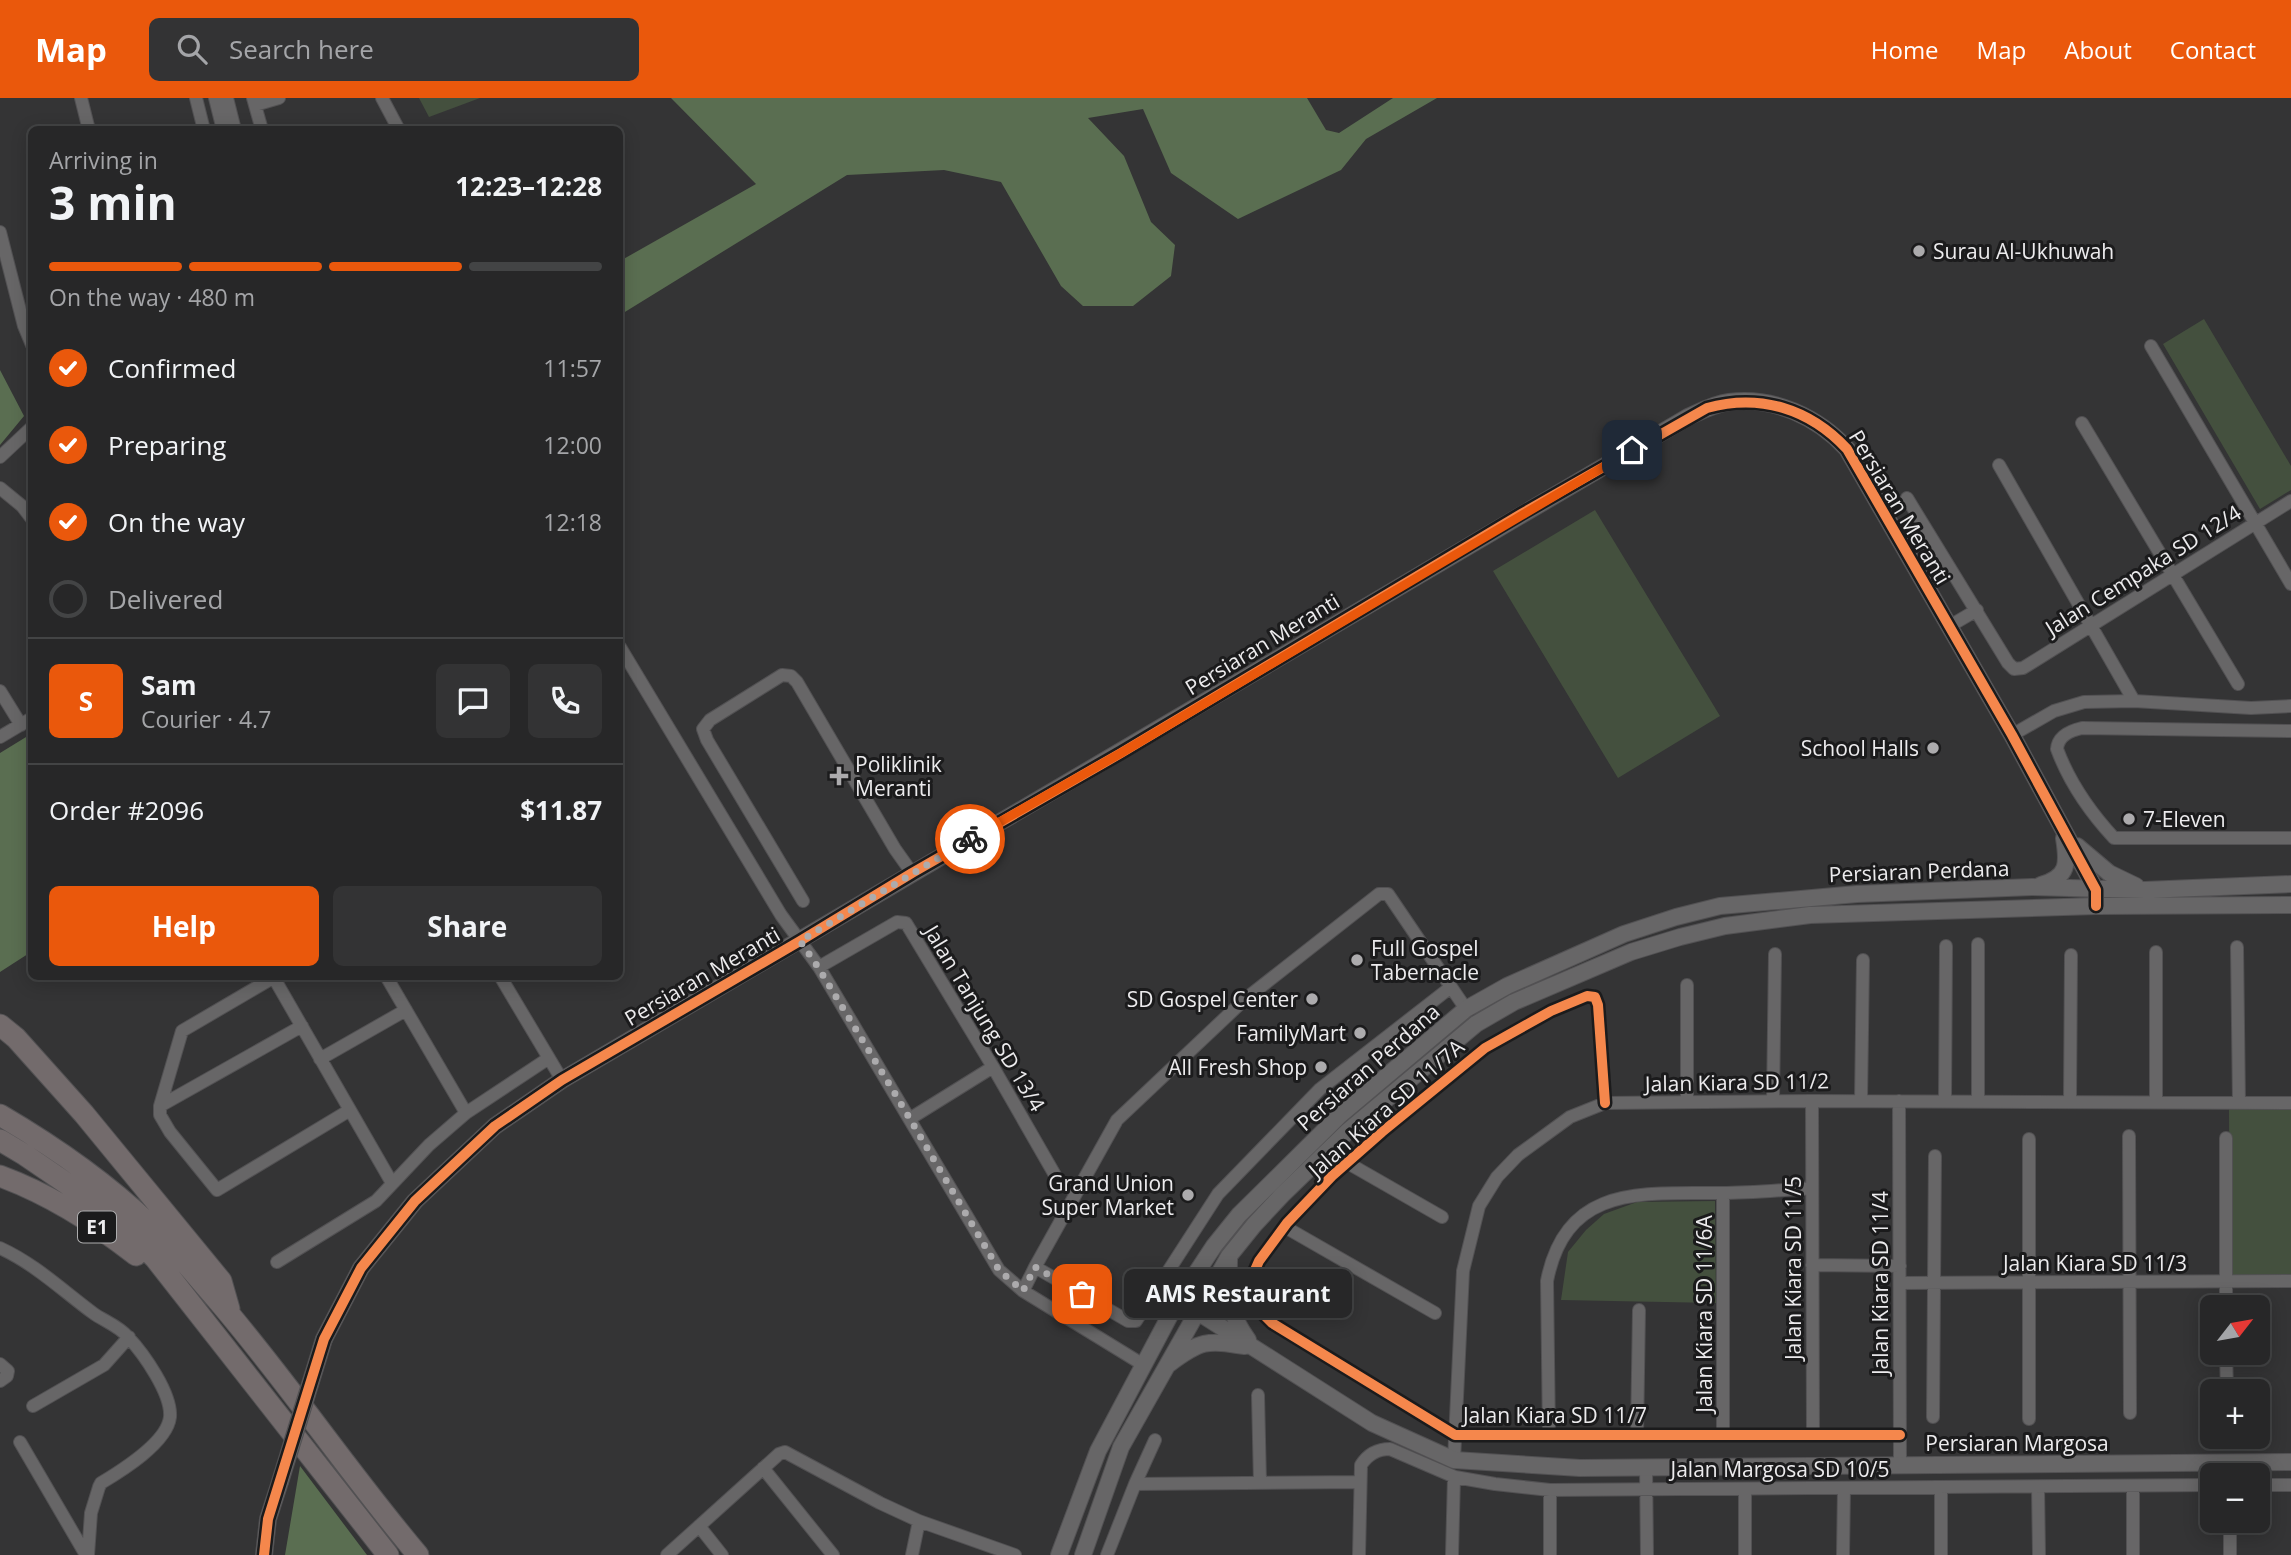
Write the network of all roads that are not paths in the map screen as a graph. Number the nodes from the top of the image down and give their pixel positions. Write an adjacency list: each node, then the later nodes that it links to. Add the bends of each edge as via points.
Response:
1 (80, 98): 8 (street)
2 (196, 98): 9 (street)
3 (215, 98): 10 (street)
4 (227, 98): 11 (street)
5 (279, 98): 7 (street)
6 (382, 98): 13 (street)
7 (254, 101): 12 (street)
8 (88, 126)
9 (203, 126)
10 (222, 126)
11 (234, 126)
12 (261, 126)
13 (396, 126)
14 (0, 232): 15 (street)
15 (28, 336)
16 (2151, 346): 25 (street)
17 (2082, 423): 26 (street)
18 (28, 431): 19 (street)
19 (0, 457)
20 (1998, 465): 30 (street)
21 (0, 488): 24 (street)
22 (1907, 498): 28 (street)
23 (2291, 501): 25 (street, Jalan Cempaka SD 12/4)
24 (28, 514)
25 (2255, 523): 26 (street, Jalan Cempaka SD 12/4); 27 (street)
26 (2172, 576): 30 (street, Jalan Cempaka SD 12/4); 32 (street)
27 (2291, 584)
28 (1977, 610): 29 (street); 30 (street, Jalan Cempaka SD 12/4, via 2014,669)
29 (1948, 626): 40 (street, Persiaran Meranti); 44 (street, Persiaran Meranti, via 1847,449 1831,431 1768,404 1728,402 1688,417)
30 (2092, 626): 34 (street)
31 (623, 653): 51 (street)
32 (2238, 684)
33 (0, 691): 37 (street)
34 (2134, 701): 36 (street); 40 (street, via 2067,705)
35 (2291, 706): 36 (street)
36 (2251, 708): 38 (street)
37 (26, 722): 41 (street)
38 (2254, 731): 39 (street); 43 (street, via 2082,728 2063,736 2057,749 2076,791 2114,838)
39 (2291, 732)
40 (2012, 735): 42 (street, Persiaran Meranti)
41 (0, 737)
42 (2062, 828): 46 (street, via 2066,865 2052,882); 47 (street, via 2095,862); 48 (street, Persiaran Meranti)
43 (2291, 838)
44 (912, 873): 49 (street, via 797,682 782,675 703,729); 51 (street, Persiaran Meranti)
45 (2291, 884): 47 (street, Persiaran Perdana)
46 (2032, 887): 48 (street, Persiaran Perdana); 66 (street, Persiaran Perdana, via 1812,896 1720,906 1624,934)
47 (2145, 890): 48 (street, Persiaran Perdana)
48 (2096, 898): 50 (street, Persiaran Perdana); 106 (street, Persiaran Perdana, via 1810,915 1725,926 1631,952 1514,1002 1476,1024 1347,1132 1282,1195)
49 (803, 901)
50 (2291, 905)
51 (800, 941): 59 (street); 73 (street, Persiaran Meranti)
52 (1978, 944): 79 (street)
53 (1946, 946): 78 (street)
54 (2237, 947): 84 (street)
55 (2156, 952): 82 (street)
56 (1775, 954): 74 (street)
57 (2071, 955): 81 (street)
58 (1863, 960): 76 (street)
59 (818, 967): 72 (street, Jalan Tanjung SD 13/4, via 897,922 906,923); 90 (street)
60 (270, 980): 86 (street, via 182,1031)
61 (277, 980): 69 (street)
62 (388, 980): 67 (street)
63 (502, 980): 70 (street)
64 (1687, 985): 80 (street)
65 (1451, 987): 66 (street); 110 (street, via 1320,1089 1218,1194 1136,1321 1128,1321); 110 (street, via 1390,896 1379,894 1244,1000 1117,1120)
66 (1466, 1009): 104 (street, Persiaran Perdana, via 1339,1116)
67 (406, 1010): 71 (street); 88 (street)
68 (0, 1025): 124 (highway, via 85,1114 221,1281)
69 (302, 1026): 71 (street); 86 (street)
70 (549, 1058): 73 (street); 88 (street)
71 (320, 1059): 87 (street)
72 (993, 1068): 90 (street); 98 (street, Jalan Tanjung SD 13/4)
73 (562, 1080): 167 (street, Persiaran Meranti, bridge, via 495,1126 415,1201 361,1268 324,1339 268,1519)
74 (1773, 1101): 75 (street, Jalan Kiara SD 11/2); 80 (street, Jalan Kiara SD 11/2)
75 (1812, 1101): 76 (street, Jalan Kiara SD 11/2); 100 (street, Jalan Kiara SD 11/5)
76 (1861, 1101): 77 (street, Jalan Kiara SD 11/2)
77 (1899, 1101): 78 (street, Jalan Kiara SD 11/2); 109 (street, Jalan Kiara SD 11/4)
78 (1945, 1101): 79 (street, Jalan Kiara SD 11/2)
79 (1978, 1101): 81 (street, Jalan Kiara SD 11/2)
80 (1687, 1102): 83 (street, Jalan Kiara SD 11/2)
81 (2070, 1102): 82 (street, Jalan Kiara SD 11/2)
82 (2156, 1102): 84 (street, Jalan Kiara SD 11/2)
83 (1605, 1103): 96 (street, Jalan Kiara SD 11/7A, via 1598,1005 1595,997 1587,996 1485,1048); 136 (street, Jalan Kiara SD 11/2, via 1570,1117 1518,1155 1479,1206 1463,1271)
84 (2239, 1103): 85 (street, Jalan Kiara SD 11/2)
85 (2291, 1103)
86 (160, 1106): 87 (street, via 170,1132 217,1190)
87 (350, 1110): 99 (street)
88 (466, 1113): 99 (street)
89 (0, 1115): 124 (highway, via 114,1194 150,1226)
90 (911, 1118): 117 (street, via 993,1261)
91 (2129, 1136): 113 (street)
92 (2226, 1138): 114 (street)
93 (2029, 1139): 112 (street)
94 (0, 1140): 118 (highway, via 107,1211 155,1258)
95 (1935, 1156): 116 (street)
96 (1346, 1162): 102 (street); 103 (street, Jalan Kiara SD 11/7A)
97 (0, 1175): 118 (highway, E1, via 104,1232)
98 (1059, 1182)
99 (392, 1183): 107 (street, via 376,1201)
100 (1812, 1188): 101 (street); 108 (street, Jalan Kiara SD 11/5)
101 (1723, 1193): 137 (street, via 1621,1196 1597,1206 1569,1230 1550,1264 1547,1281); 139 (street, Jalan Kiara SD 11/6A)
102 (1442, 1217)
103 (1284, 1227): 120 (street, Jalan Kiara SD 11/7A, via 1251,1279); 123 (street)
104 (1214, 1246): 122 (street, via 1193,1293); 127 (street, Persiaran Perdana)
105 (0, 1248): 125 (street, via 26,1261)
106 (1229, 1256): 122 (street, Persiaran Perdana); 126 (street, via 1230,1308)
107 (277, 1262)
108 (1812, 1265): 109 (street); 141 (street, Jalan Kiara SD 11/5)
109 (1900, 1266): 115 (street, Jalan Kiara SD 11/4)
110 (1035, 1267): 117 (street)
111 (2291, 1281): 114 (street, Jalan Kiara SD 11/3)
112 (2030, 1282): 113 (street, Jalan Kiara SD 11/3); 116 (street, Jalan Kiara SD 11/3); 135 (street)
113 (2130, 1282): 114 (street, Jalan Kiara SD 11/3); 133 (street)
114 (2226, 1282): 119 (street)
115 (1900, 1283): 116 (street, Jalan Kiara SD 11/3); 140 (street, Jalan Kiara SD 11/4)
116 (1935, 1283): 134 (street)
117 (1023, 1291): 127 (street)
118 (183, 1294): 168 (highway, E1)
119 (2226, 1295)
120 (1255, 1298): 136 (street, Jalan Kiara SD 11/7, via 1272,1323)
121 (1640, 1310): 138 (street)
122 (1196, 1311): 126 (street, Persiaran Margosa); 127 (street, via 1182,1316); 129 (street, Persiaran Perdana)
123 (1435, 1313)
124 (230, 1315): 169 (highway)
125 (129, 1337): 132 (street, via 104,1365); 166 (street, via 152,1368 170,1415 148,1448 101,1483 91,1513)
126 (1253, 1347): 129 (street, via 1214,1341 1199,1344); 144 (street, Persiaran Margosa, via 1372,1423)
127 (1145, 1359): 175 (street, Persiaran Perdana, via 1093,1462)
128 (0, 1364): 130 (street, via 8,1371)
129 (1164, 1368): 176 (street, Persiaran Perdana, via 1121,1447)
130 (0, 1381)
131 (1258, 1395): 151 (street)
132 (33, 1406)
133 (2130, 1413)
134 (1933, 1417)
135 (2029, 1419)
136 (1455, 1435): 137 (street, Jalan Kiara SD 11/7); 144 (street, Jalan Kiara SD 11/2)
137 (1549, 1435): 138 (street, Jalan Kiara SD 11/7)
138 (1637, 1435): 139 (street, Jalan Kiara SD 11/7)
139 (1723, 1435): 141 (street, Jalan Kiara SD 11/7)
140 (1900, 1435): 141 (street, Jalan Kiara SD 11/7); 146 (street, Jalan Kiara SD 11/4)
141 (1812, 1436)
142 (1155, 1440): 152 (street)
143 (20, 1442): 166 (street)
144 (1454, 1460): 147 (street, Persiaran Margosa)
145 (2291, 1462): 146 (street, Persiaran Margosa)
146 (1900, 1465): 147 (street, Persiaran Margosa)
147 (1646, 1467): 160 (street)
148 (763, 1468): 163 (street, via 785,1452); 164 (street); 172 (street)
149 (1454, 1477): 150 (street, Jalan Margosa SD 10/5, via 1390,1449 1373,1453 1361,1465); 162 (street, Jalan Margosa SD 10/5); 179 (street)
150 (1360, 1482): 151 (street); 178 (street)
151 (1261, 1483): 152 (street)
152 (1135, 1484): 177 (street)
153 (2200, 1485): 156 (street, Jalan Margosa SD 10/5)
154 (2270, 1485): 155 (street)
155 (2291, 1485)
156 (2133, 1486): 157 (street, Jalan Margosa SD 10/5); 186 (street)
157 (2038, 1487): 159 (street, Jalan Margosa SD 10/5); 185 (street)
158 (1844, 1488): 159 (street, Jalan Margosa SD 10/5); 161 (street, Jalan Margosa SD 10/5); 183 (street)
159 (1941, 1488): 184 (street)
160 (1646, 1489): 161 (street, Jalan Margosa SD 10/5); 162 (street, Jalan Margosa SD 10/5); 181 (street)
161 (1745, 1489): 182 (street)
162 (1550, 1490): 180 (street)
163 (919, 1521): 173 (street); 174 (street)
164 (699, 1526): 170 (street); 171 (street)
165 (2230, 1533): 187 (street)
166 (87, 1555)
167 (264, 1555)
168 (388, 1555)
169 (418, 1555)
170 (667, 1555)
171 (722, 1555)
172 (833, 1555)
173 (912, 1555)
174 (1015, 1555)
175 (1059, 1555)
176 (1083, 1555)
177 (1107, 1555)
178 (1359, 1555)
179 (1452, 1555)
180 (1550, 1555)
181 (1647, 1555)
182 (1745, 1555)
183 (1843, 1555)
184 (1941, 1555)
185 (2039, 1555)
186 (2133, 1555)
187 (2230, 1555)

